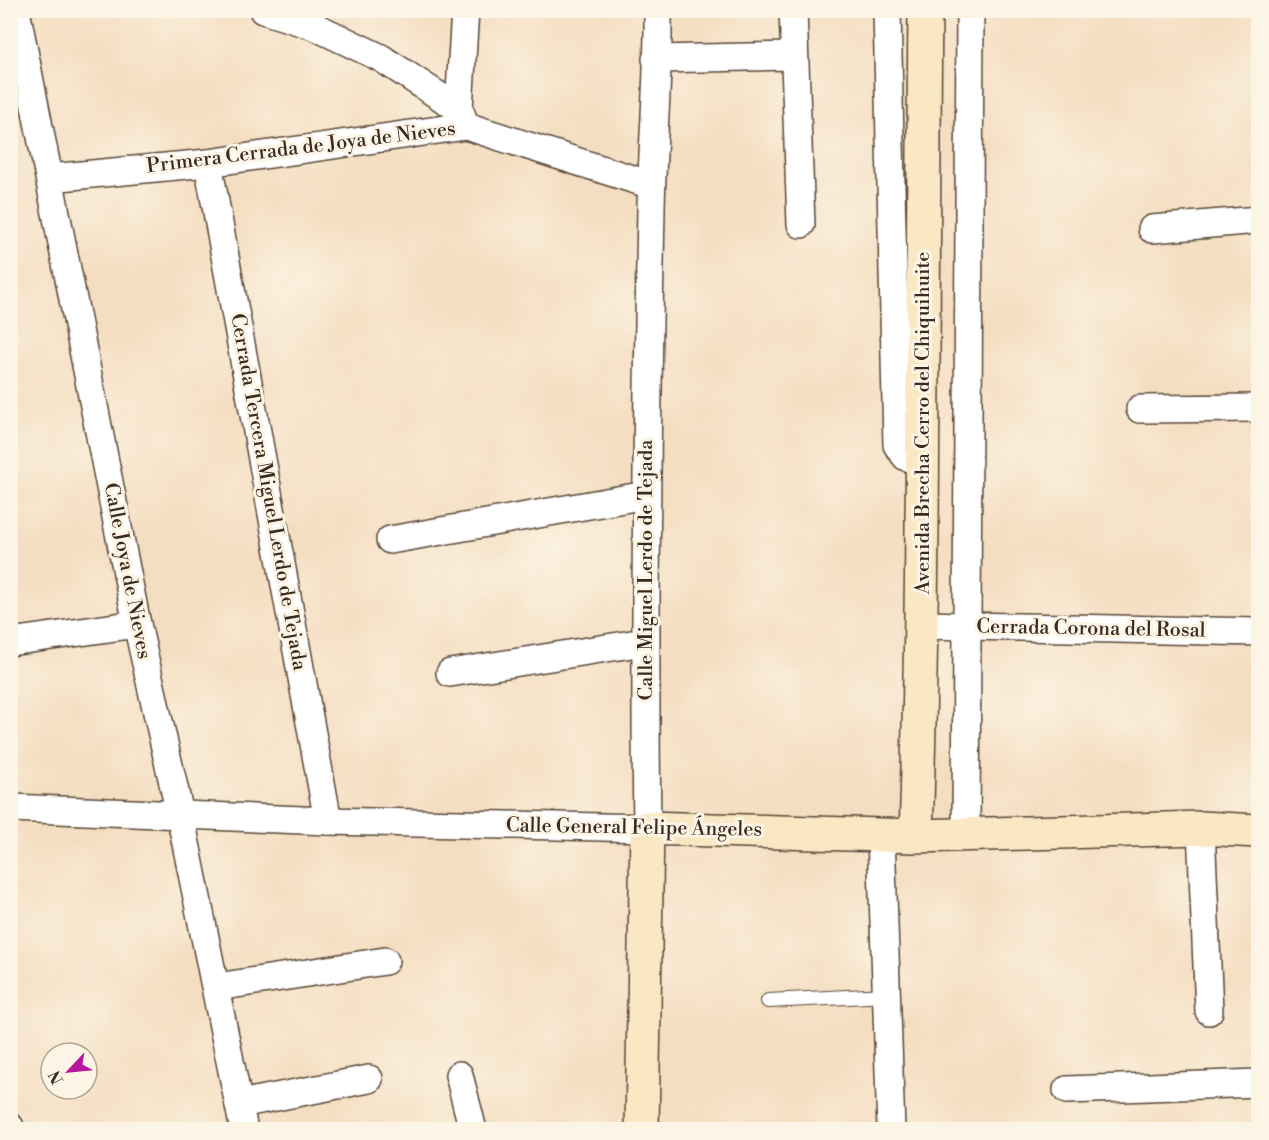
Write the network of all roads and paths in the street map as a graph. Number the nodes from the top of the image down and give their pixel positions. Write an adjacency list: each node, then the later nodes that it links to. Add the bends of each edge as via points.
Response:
1 (16, 10): 14 (street, Calle Joya de Nieves)
2 (263, 10): 9 (street)
3 (465, 10): 12 (street)
4 (658, 10): 11 (street, Calle Miguel Lerdo de Tejada)
5 (793, 10): 10 (street)
6 (887, 10): 21 (street, via 897,445 906,457)
7 (925, 10): 21 (street, Avenida Brecha Cerro del Chiquihuite)
8 (970, 10): 26 (street)
9 (314, 18): 12 (street, via 381,58)
10 (794, 56): 11 (street); 17 (street)
11 (656, 59): 15 (street, Calle Miguel Lerdo de Tejada)
12 (463, 118): 13 (street, Primera Cerrada de Joya de Nieves); 15 (street, Primera Cerrada de Joya de Nieves)
13 (208, 163): 14 (street, Primera Cerrada de Joya de Nieves); 33 (street, Cerrada Tercera Miguel Lerdo de Tejada)
14 (50, 178): 24 (street, Calle Joya de Nieves)
15 (651, 185): 22 (street, Calle Miguel Lerdo de Tejada)
16 (1258, 220): 18 (street)
17 (801, 224)
18 (1152, 229)
19 (1258, 408): 20 (street)
20 (1140, 409)
21 (921, 462): 25 (street, Avenida Brecha Cerro del Chiquihuite)
22 (646, 495): 23 (street); 29 (street, Calle Miguel Lerdo de Tejada)
23 (390, 540)
24 (137, 624): 28 (street); 32 (street, Calle Joya de Nieves)
25 (923, 625): 26 (street, Cerrada Corona del Rosal); 39 (street, Avenida Brecha Cerro del Chiquihuite)
26 (967, 626): 27 (street, Cerrada Corona del Rosal); 38 (street)
27 (1258, 632)
28 (10, 642)
29 (644, 642): 30 (street); 34 (street, Calle Miguel Lerdo de Tejada)
30 (450, 673)
31 (10, 808): 32 (street, Calle General Felipe Ángeles)
32 (180, 814): 33 (street, Calle General Felipe Ángeles); 41 (street, Calle Joya de Nieves)
33 (328, 821): 34 (street, Calle General Felipe Ángeles)
34 (647, 828): 37 (street, Calle General Felipe Ángeles); 51 (street, Calle Miguel Lerdo de Tejada)
35 (1201, 828): 36 (street, Calle General Felipe Ángeles); 38 (street, Calle General Felipe Ángeles); 44 (street)
36 (1258, 831)
37 (881, 835): 39 (street, Calle General Felipe Ángeles); 42 (street)
38 (966, 835): 39 (street, Calle General Felipe Ángeles)
39 (916, 836)
40 (385, 961): 41 (street)
41 (216, 987): 49 (street, Calle Joya de Nieves)
42 (887, 995): 43 (lane); 52 (street)
43 (768, 1001)
44 (1209, 1011)
45 (459, 1075): 50 (street)
46 (369, 1079): 49 (street)
47 (1258, 1083): 48 (street)
48 (1067, 1090)
49 (242, 1117)
50 (473, 1130)
51 (642, 1130)
52 (891, 1130)

